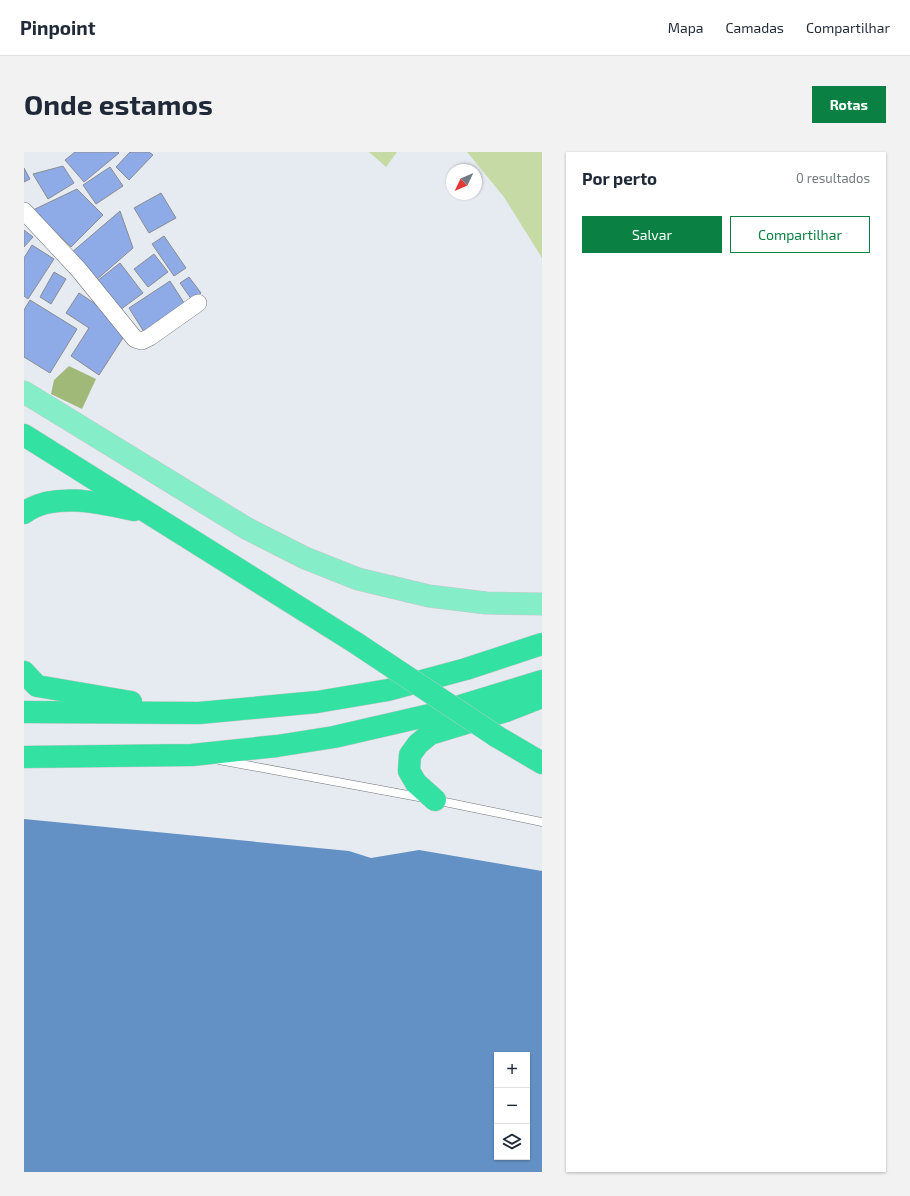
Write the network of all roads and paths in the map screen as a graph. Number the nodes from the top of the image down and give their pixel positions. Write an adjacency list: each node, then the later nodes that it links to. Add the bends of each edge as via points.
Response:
1 (24, 210): 2 (street, via 79,270 136,339 142,341 150,337)
2 (198, 303)
3 (24, 392): 7 (main road, via 246,528 305,558 358,579 429,596 486,603)
4 (24, 435): 5 (highway)
5 (146, 512): 6 (highway, via 102,503 64,500 42,504); 16 (highway, bridge)
6 (24, 513)
7 (542, 604)
8 (542, 644): 13 (highway, via 466,669 388,690 316,702)
9 (24, 672): 13 (highway, via 37,686)
10 (542, 681): 14 (highway, via 434,714 334,737)
11 (542, 697): 17 (highway, via 506,711 430,734 418,744 410,755 409,771 416,783)
12 (24, 712): 13 (highway)
13 (199, 713)
14 (192, 755): 15 (highway); 17 (lane)
15 (24, 758)
16 (542, 763)
17 (435, 800): 18 (lane)
18 (542, 822)

